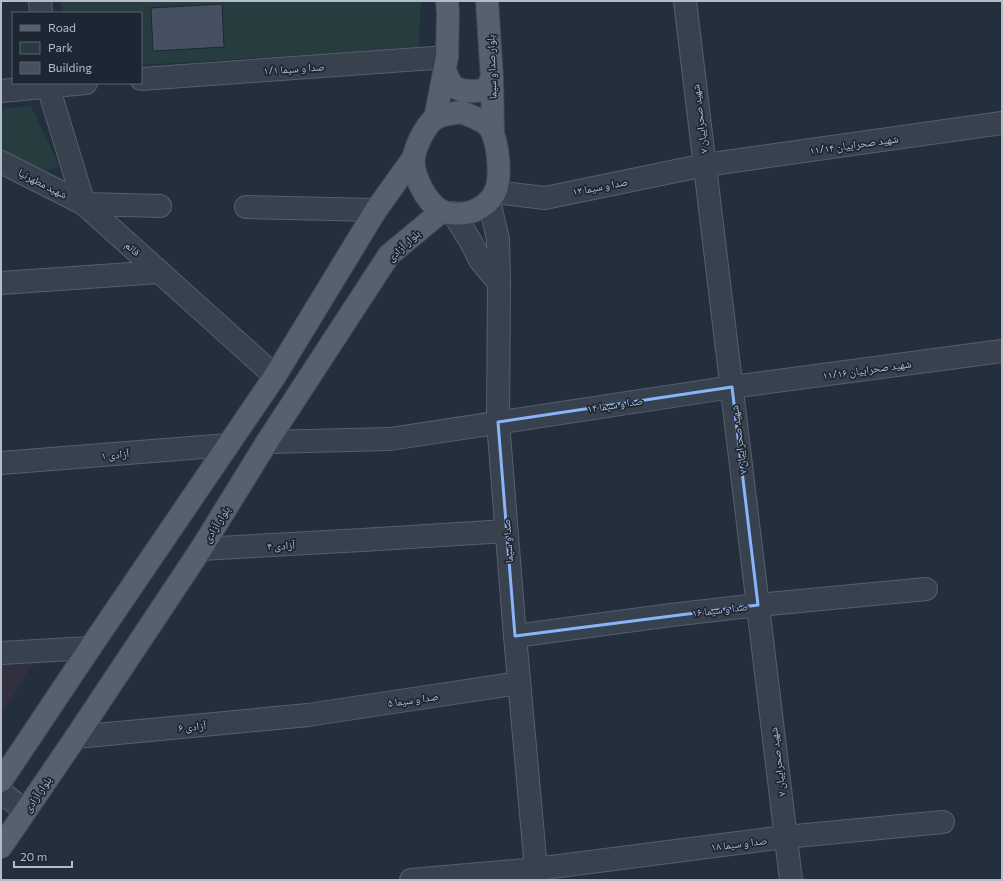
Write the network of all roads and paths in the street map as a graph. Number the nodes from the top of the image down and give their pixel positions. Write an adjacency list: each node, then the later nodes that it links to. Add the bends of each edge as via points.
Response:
1 (40, 1): 5 (street)
2 (448, 1): 6 (main road)
3 (487, 1): 8 (main road, بلوار صدا و سیما)
4 (685, 1): 16 (street, شهید صحراییان ۷)
5 (41, 12)
6 (446, 64): 7 (street, صدا و سیما ۱/۱); 8 (main road, via 453,86 462,90 485,90); 11 (main road)
7 (142, 79)
8 (492, 79): 13 (main road, بلوار صدا و سیما)
9 (47, 84): 10 (street); 18 (street)
10 (1, 90)
11 (435, 119): 13 (main road, via 461,112 487,124); 14 (main road, via 425,129)
12 (1002, 123): 16 (street, شهید صحراییان ۱۱/۱۴)
13 (493, 133): 17 (main road, via 498,180)
14 (414, 157): 21 (main road); 22 (main road, via 414,170 427,198)
15 (1, 162): 18 (street, شهید مطهرنیا)
16 (705, 165): 17 (street, صدا و سیما ۱۲, via 545,198); 28 (street, شهید صحراییان ۷)
17 (492, 196): 22 (main road, via 479,209 460,213); 25 (street, صدا و سیما, via 498,239)
18 (84, 204): 19 (street); 23 (street, قائم)
19 (160, 206)
20 (246, 207): 21 (street)
21 (376, 210): 27 (main road)
22 (448, 212): 25 (street); 30 (main road, بلوار آزادی, via 389,255)
23 (160, 272): 24 (street); 27 (street, قائم)
24 (1, 283)
25 (499, 284): 29 (street, صدا و سیما)
26 (1002, 351): 28 (street, شهید صحراییان ۱۱/۱۶)
27 (275, 376): 31 (main road)
28 (732, 387): 29 (street, صدا و سیما ۱۴); 36 (street, شهید صحراییان ۷)
29 (498, 422): 30 (street, صدا و سیما ۱۴, via 390,439); 33 (street, صدا و سیما)
30 (267, 442): 34 (main road, بلوار آزادی)
31 (228, 445): 32 (street, آزادی ۱); 38 (main road)
32 (1, 463)
33 (506, 531): 34 (street, آزادی ۴); 37 (street, صدا و سیما)
34 (201, 549): 42 (main road, بلوار آزادی)
35 (926, 589): 36 (street, صدا و سیما ۱۶)
36 (758, 605): 37 (street, صدا و سیما ۱۶); 47 (street, شهید صحراییان ۷)
37 (514, 636): 40 (street, صدا و سیما)
38 (90, 648): 39 (street); 43 (main road)
39 (1, 653)
40 (519, 683): 41 (street, صدا و سیما ۵); 49 (street, صدا و سیما)
41 (308, 715): 42 (street, آزادی ۶)
42 (76, 737): 45 (main road, بلوار آزادی)
43 (1, 781)
44 (1, 792): 45 (street)
45 (25, 811): 48 (main road, بلوار آزادی)
46 (942, 822): 47 (street, صدا و سیما ۱۸)
47 (785, 837): 49 (street, صدا و سیما ۱۸); 51 (street, شهید صحراییان ۷)
48 (1, 847)
49 (536, 874): 50 (street, صدا و سیما ۱۸)
50 (411, 880)
51 (791, 880)

